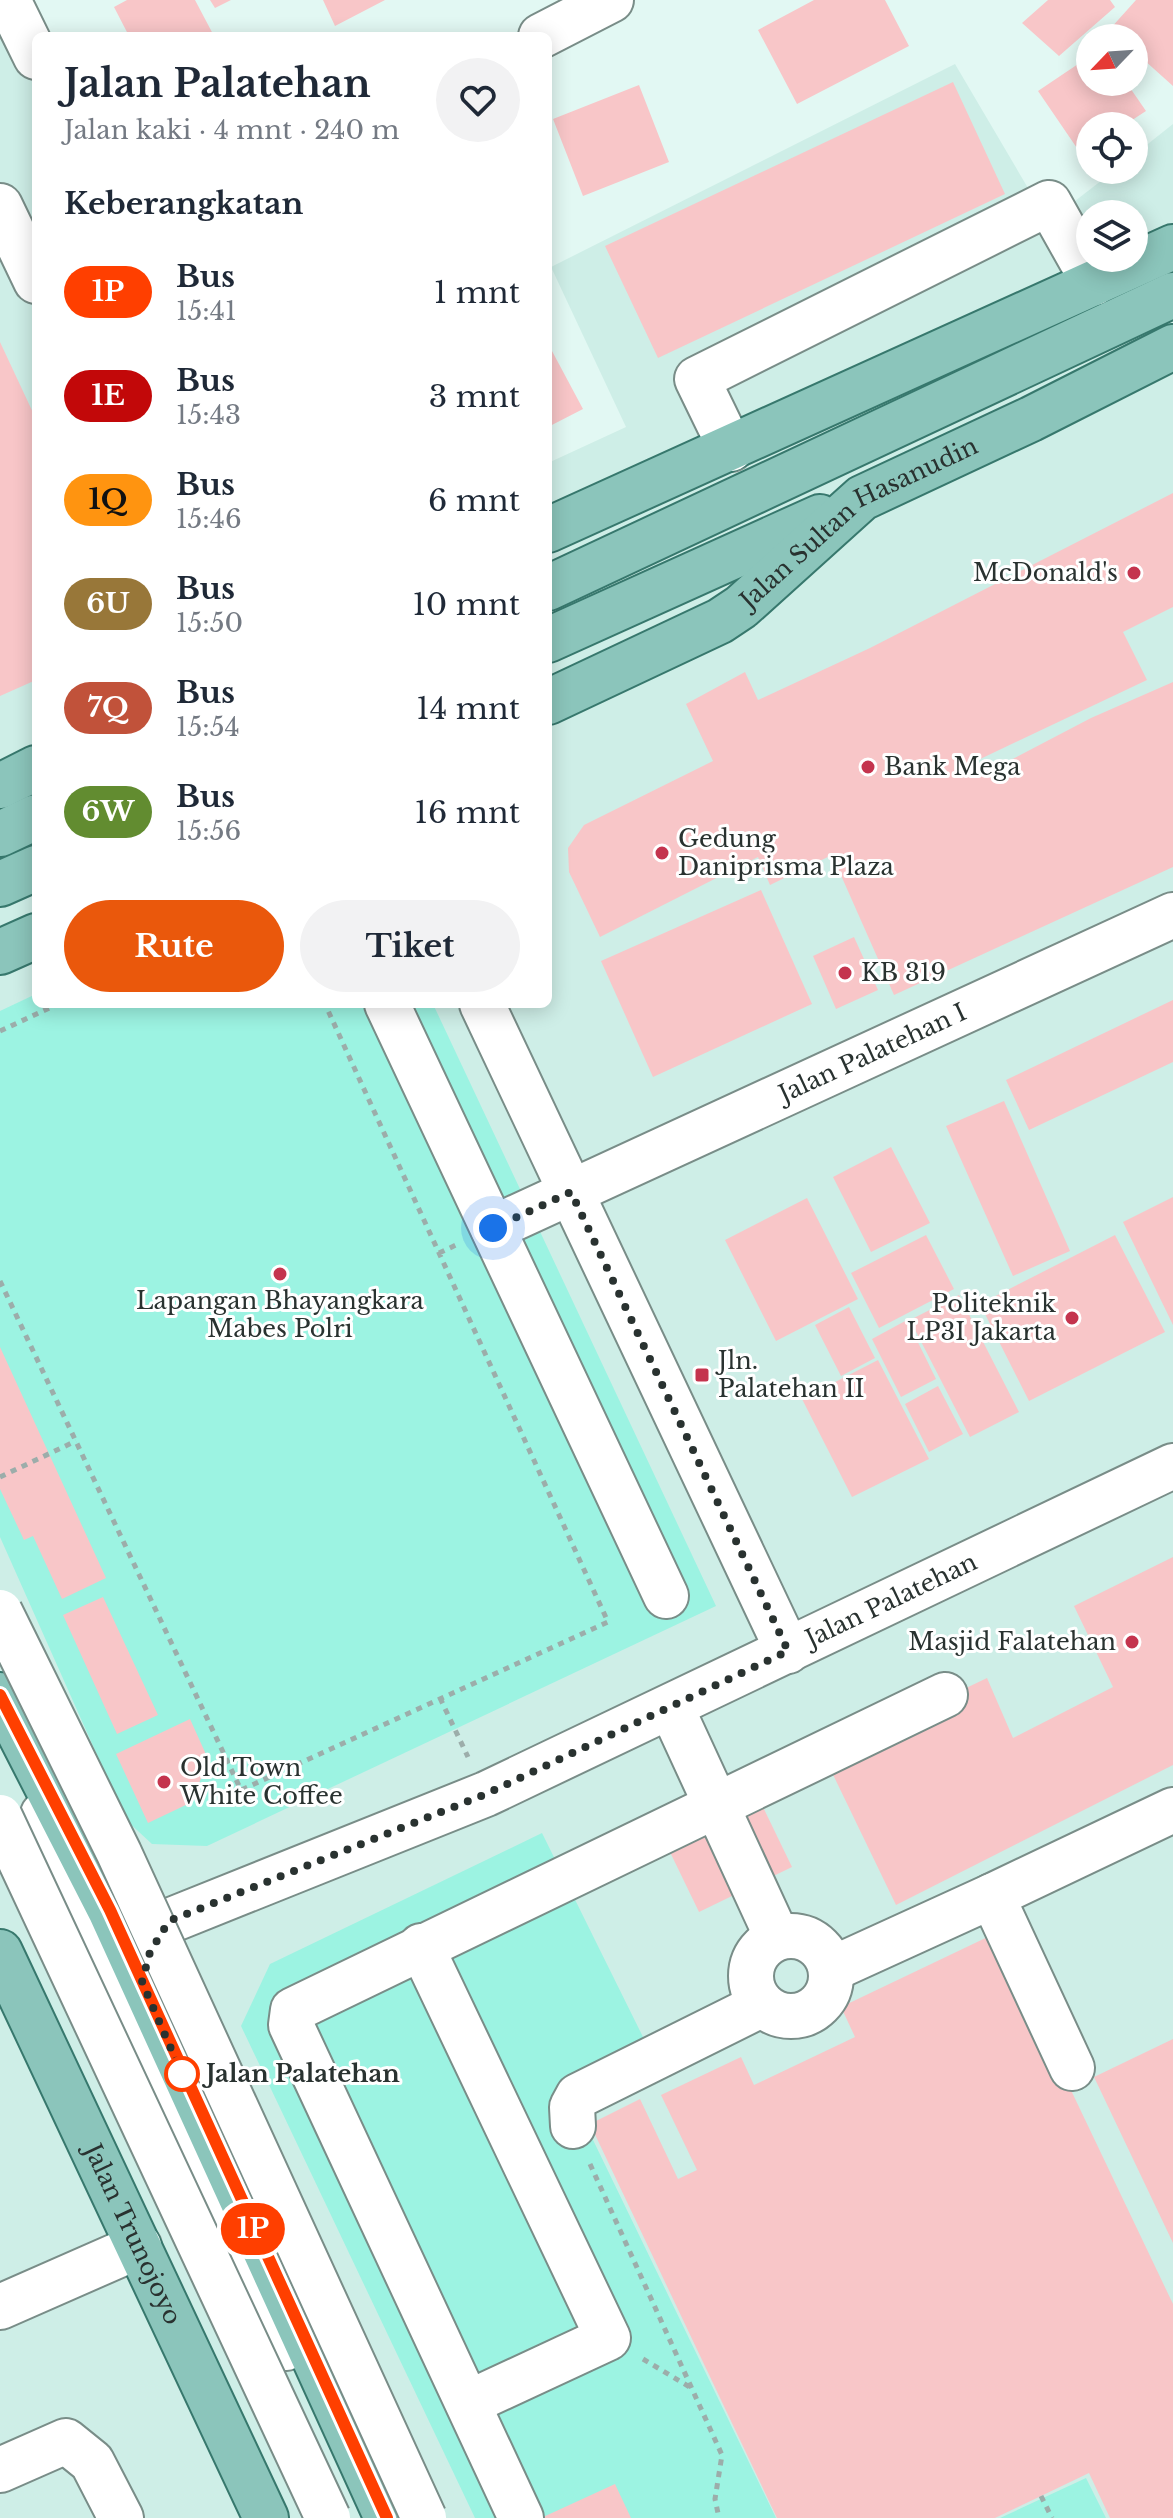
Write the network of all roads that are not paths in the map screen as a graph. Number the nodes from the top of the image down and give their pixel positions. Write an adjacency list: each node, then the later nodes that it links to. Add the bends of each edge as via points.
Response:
1 (8, 0): 4 (street)
2 (611, 0): 3 (street)
3 (549, 32)
4 (32, 49)
5 (0, 206): 7 (street)
6 (1173, 247): 8 (main road)
7 (32, 273)
8 (1094, 283): 13 (main road); 13 (street, via 1049,203 697,379)
9 (1173, 295): 16 (main road)
10 (1173, 347): 12 (main road, Jalan Sultan Hasanudin)
11 (1173, 371): 12 (street)
12 (1031, 419): 14 (main road, Jalan Sultan Hasanudin)
13 (731, 449): 15 (main road); 16 (main road)
14 (862, 498): 18 (main road); 19 (main road, Jalan Sultan Hasanudin, via 720,621)
15 (552, 528)
16 (636, 549): 17 (main road)
17 (552, 586)
18 (552, 638)
19 (552, 700)
20 (32, 770): 21 (main road)
21 (0, 786)
22 (32, 819): 23 (main road)
23 (0, 834)
24 (32, 870): 25 (main road)
25 (0, 884)
26 (1173, 915): 31 (street, Jalan Palatehan I)
27 (32, 938): 28 (main road)
28 (0, 952)
29 (389, 1008): 32 (street)
30 (484, 1008): 31 (street)
31 (571, 1192): 32 (street, Jalan Palatehan I); 36 (street)
32 (493, 1228): 34 (street)
33 (1173, 1466): 36 (street, Jalan Palatehan)
34 (666, 1596)
35 (0, 1612): 65 (street, bridge, via 119,1853)
36 (788, 1651): 39 (street, Jalan Palatehan)
37 (0, 1695): 40 (main road)
38 (945, 1695): 41 (street)
39 (671, 1707): 41 (street); 46 (street, Jalan Palatehan, via 486,1794)
40 (25, 1746): 45 (main road); 63 (street, via 48,1833)
41 (717, 1806): 47 (street); 48 (street)
42 (1173, 1810): 44 (street)
43 (0, 1817): 62 (street, bridge)
44 (992, 1896): 50 (street); 54 (street)
45 (110, 1910): 46 (street, Jalan Palatehan, via 137,1923); 51 (main road)
46 (169, 1921): 51 (street, via 150,1952)
47 (777, 1937): 50 (street, via 801,1936 821,1947); 53 (street, via 756,1954 750,1980)
48 (421, 1946): 58 (street, via 293,2010 291,2025); 58 (street, via 608,2338)
49 (0, 1952): 56 (main road, Jalan Trunojoyo)
50 (832, 1969): 53 (street, via 830,1990 819,2007 800,2017 779,2016)
51 (142, 1982): 64 (main road)
52 (0, 1995): 56 (street, via 112,2229)
53 (761, 2005): 55 (street, via 578,2096 572,2107)
54 (1072, 2068)
55 (573, 2126)
56 (139, 2246): 57 (street); 61 (main road, Jalan Trunojoyo)
57 (0, 2307)
58 (468, 2403): 66 (street)
59 (0, 2470): 60 (street, via 66,2441 92,2462)
60 (121, 2518)
61 (266, 2518)
62 (328, 2518)
63 (365, 2518)
64 (387, 2518)
65 (424, 2518)
66 (521, 2518)

